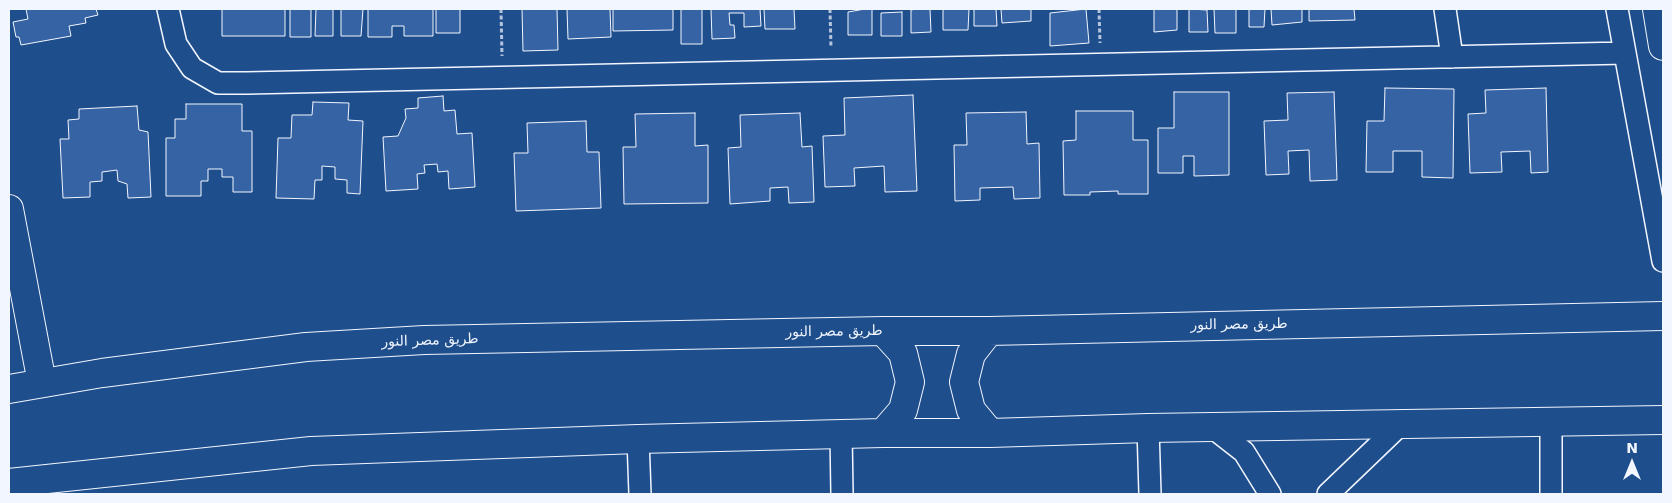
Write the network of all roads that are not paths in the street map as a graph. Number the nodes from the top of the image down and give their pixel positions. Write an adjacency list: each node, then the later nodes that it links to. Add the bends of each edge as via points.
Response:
1 (168, 9): 7 (street, via 176,44 192,68 218,83)
2 (1445, 9): 7 (street)
3 (1617, 9): 6 (street)
4 (1657, 9): 5 (street)
5 (1663, 46)
6 (1625, 53): 7 (street); 9 (street)
7 (1452, 57)
8 (9, 209): 13 (street)
9 (1663, 261)
10 (1663, 316): 12 (street, طريق مصر النور)
11 (883, 331): 12 (street, طريق مصر النور); 13 (street, طريق مصر النور, via 424,340 306,347 111,371); 21 (street, via 903,353 910,382 902,410)
12 (989, 331): 22 (street, via 971,354 964,382 971,410)
13 (42, 383): 14 (street, طريق مصر النور)
14 (9, 389)
15 (1663, 420): 16 (street)
16 (1550, 422): 17 (street); 32 (street)
17 (1401, 424): 18 (street); 31 (street)
18 (1212, 427): 19 (street); 30 (street, via 1244,452)
19 (1148, 428): 22 (street); 29 (street)
20 (841, 433): 21 (street); 23 (street); 28 (street)
21 (883, 433): 22 (street)
22 (990, 433)
23 (638, 438): 24 (street, via 311,451); 27 (street)
24 (73, 476): 25 (street); 26 (street)
25 (9, 483)
26 (44, 494)
27 (640, 494)
28 (842, 494)
29 (1150, 494)
30 (1270, 494)
31 (1328, 494)
32 (1552, 494)

